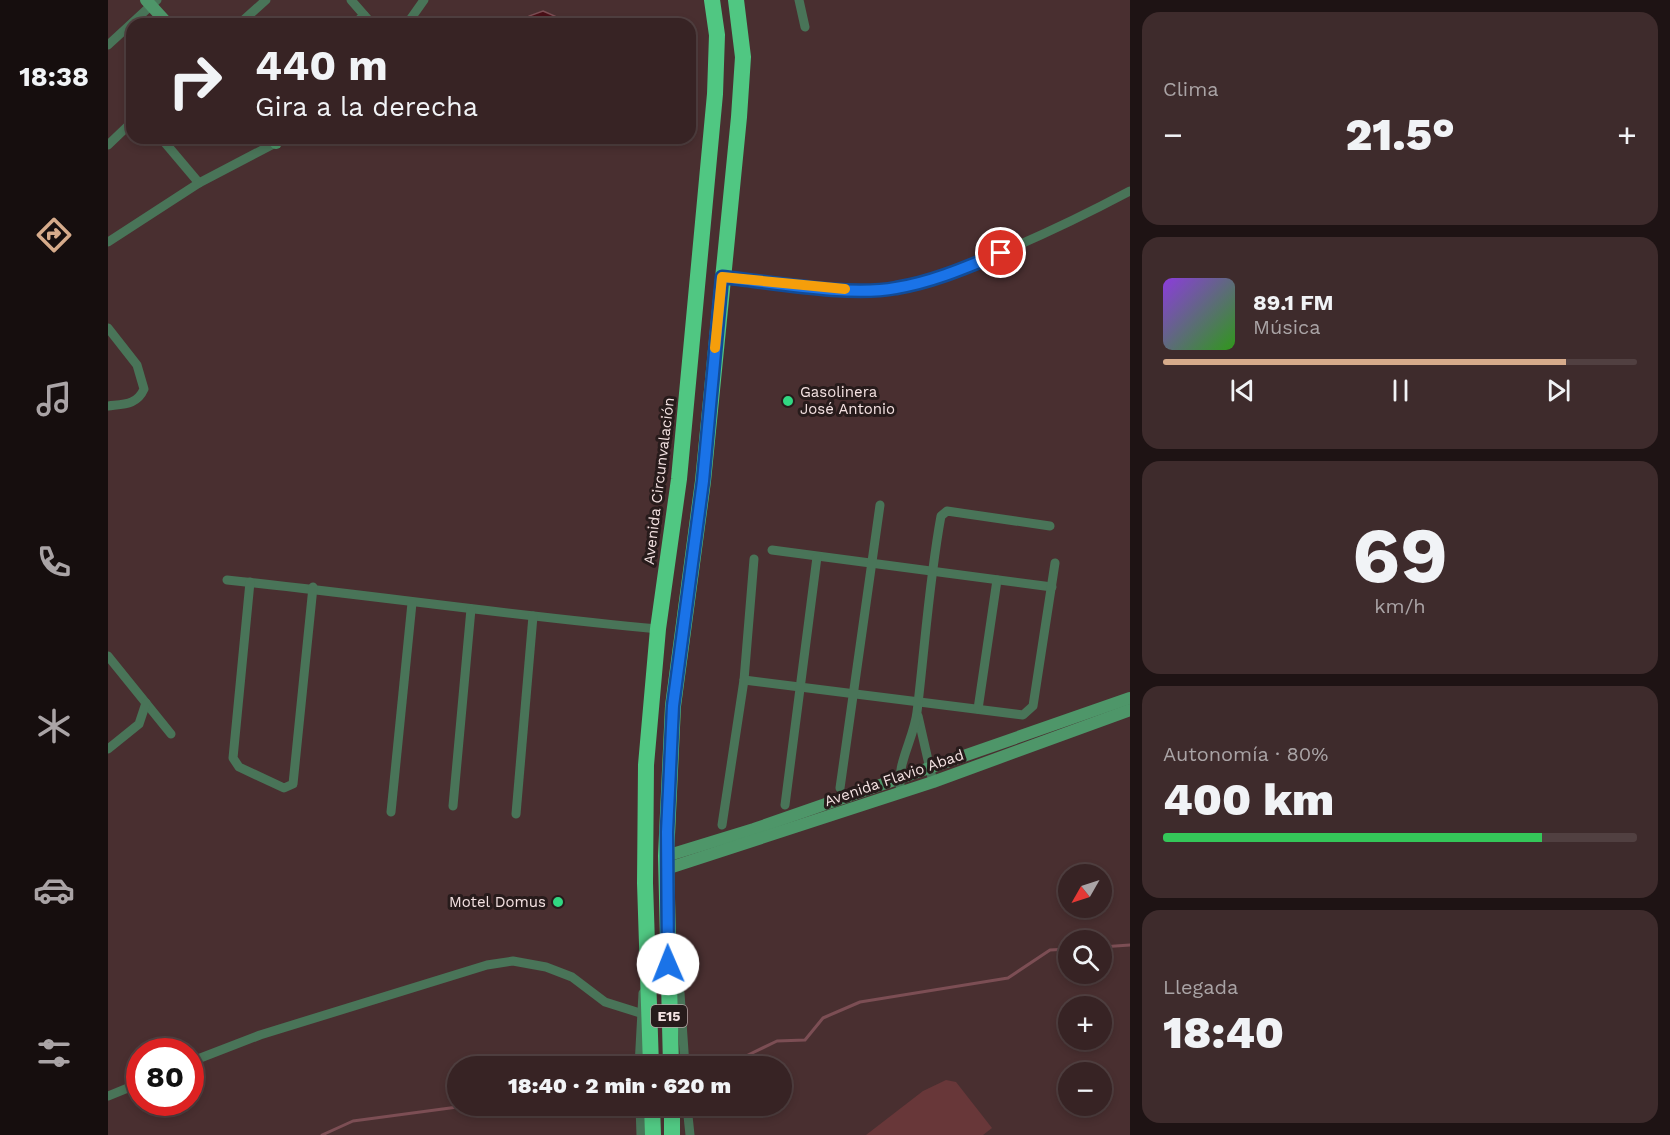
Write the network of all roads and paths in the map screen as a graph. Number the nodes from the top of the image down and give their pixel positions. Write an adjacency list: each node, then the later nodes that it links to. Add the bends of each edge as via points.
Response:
1 (266, 0): 11 (street)
2 (351, 0): 8 (street)
3 (424, 0): 14 (street)
4 (712, 0): 26 (highway, Avenida Circunvalación / E15, via 718,60)
5 (736, 0): 25 (highway, E15, via 743,57)
6 (799, 0): 16 (street)
7 (152, 2): 9 (street); 10 (street)
8 (364, 15): 12 (street); 13 (street)
9 (136, 18)
10 (164, 18)
11 (246, 18)
12 (361, 18)
13 (367, 18)
14 (411, 18)
15 (126, 27): 17 (street)
16 (805, 27)
17 (108, 45)
18 (126, 128): 21 (street)
19 (166, 144): 22 (street)
20 (270, 144): 22 (street)
21 (108, 145)
22 (200, 183): 24 (street)
23 (1130, 191): 25 (street, via 1011,249 947,275 895,288 857,290)
24 (108, 242)
25 (722, 277): 27 (highway, E15)
26 (695, 316): 27 (highway); 30 (highway, Avenida Circunvalación / E15)
27 (717, 319): 31 (highway, E15)
28 (108, 328): 29 (street, via 137,365 144,389 133,403)
29 (108, 406)
30 (683, 434): 31 (highway); 34 (highway, Avenida Circunvalación / E15)
31 (707, 437): 35 (highway, E15)
32 (880, 505): 40 (street)
33 (1050, 526): 41 (street, via 946,511 941,516)
34 (672, 537): 35 (highway); 50 (highway, Avenida Circunvalación / E15)
35 (694, 541): 75 (highway, E15, via 673,706)
36 (772, 550): 37 (street)
37 (817, 557): 40 (street); 55 (street)
38 (754, 559): 54 (street)
39 (1055, 562): 46 (street)
40 (872, 563): 41 (street); 56 (street)
41 (930, 571): 43 (street); 58 (street)
42 (227, 580): 44 (street)
43 (997, 580): 46 (street); 60 (street)
44 (250, 582): 45 (street); 45 (street, via 232,754 239,767 284,788 293,784)
45 (313, 587): 47 (street)
46 (1052, 587): 60 (street, via 1033,706 1023,715)
47 (412, 603): 48 (street); 72 (street)
48 (471, 609): 49 (street); 71 (street)
49 (533, 616): 50 (street); 73 (street)
50 (658, 629): 77 (highway, Avenida Circunvalación / E15, via 646,765)
51 (108, 656): 52 (street)
52 (117, 669): 53 (street); 59 (street)
53 (108, 675)
54 (744, 680): 55 (street); 74 (street)
55 (801, 688): 56 (street); 70 (street)
56 (852, 694): 58 (street); 68 (street)
57 (1130, 698): 65 (street, Avenida Flavio Abad)
58 (918, 702): 60 (street); 62 (street)
59 (146, 703): 63 (street); 64 (street, via 139,724)
60 (978, 709)
61 (1130, 710): 67 (street, Avenida Flavio Abad)
62 (917, 714): 65 (street); 66 (street)
63 (171, 734)
64 (108, 748)
65 (931, 767): 66 (street, Avenida Flavio Abad); 67 (street)
66 (898, 779): 69 (street); 75 (street, Avenida Flavio Abad)
67 (933, 782): 69 (street, Avenida Flavio Abad)
68 (840, 788)
69 (901, 792): 75 (street, Avenida Flavio Abad)
70 (785, 805)
71 (453, 806)
72 (391, 812)
73 (516, 814)
74 (722, 825)
75 (666, 862): 76 (highway, E15)
76 (668, 964): 81 (highway, E15); 82 (street, E15, via 680,993)
77 (648, 967): 78 (street, Avenida Circunvalación / E15); 80 (highway, Avenida Circunvalación / E15)
78 (640, 1013): 79 (street, Avenida Circunvalación / E15); 83 (street, via 604,1002 572,977 513,961 487,965 260,1035)
79 (639, 1056)
80 (651, 1056)
81 (671, 1056)
82 (684, 1056)
83 (204, 1057)
84 (126, 1089): 85 (street)
85 (108, 1096)
86 (640, 1116): 90 (street)
87 (653, 1116): 91 (highway)
88 (672, 1116): 92 (highway)
89 (688, 1116): 93 (street)
90 (641, 1135)
91 (654, 1135)
92 (672, 1135)
93 (690, 1135)

